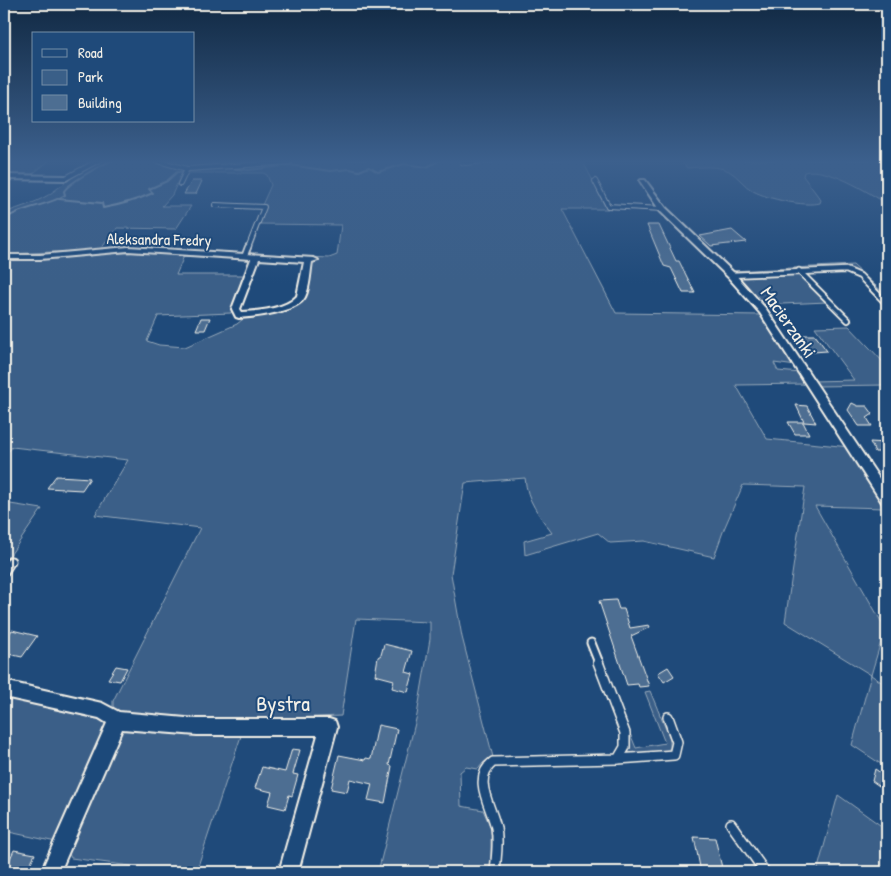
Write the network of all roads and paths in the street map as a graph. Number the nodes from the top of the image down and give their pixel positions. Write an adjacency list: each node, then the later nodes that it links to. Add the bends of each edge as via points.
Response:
1 (605, 201): 4 (lane, via 610,207)
2 (659, 201): 4 (street, Macierzanki)
3 (215, 205): 5 (lane, via 264,207)
4 (663, 209): 9 (street, Macierzanki)
5 (245, 255): 6 (street, Aleksandra Fredry); 7 (street, Aleksandra Fredry, via 128,249)
6 (256, 256): 6 (street, Aleksandra Fredry, via 236,309 239,315 298,301 312,260)
7 (4, 257)
8 (799, 271): 9 (lane); 10 (lane, via 850,271 860,276); 11 (lane)
9 (731, 275): 12 (street, Macierzanki, via 770,322)
10 (887, 304)
11 (848, 320)
12 (887, 500)
13 (11, 562): 14 (lane)
14 (4, 572)
15 (591, 643): 19 (lane, via 624,733 626,747)
16 (4, 689): 18 (street, Bystra, via 102,712)
17 (668, 717): 19 (lane, via 678,746 674,755)
18 (117, 720): 21 (street); 22 (street, Bystra, via 197,727 329,727)
19 (618, 759): 23 (lane, via 493,762 487,765 482,783 496,828)
20 (731, 824): 24 (lane)
21 (50, 872)
22 (289, 872)
23 (494, 872)
24 (765, 872)

